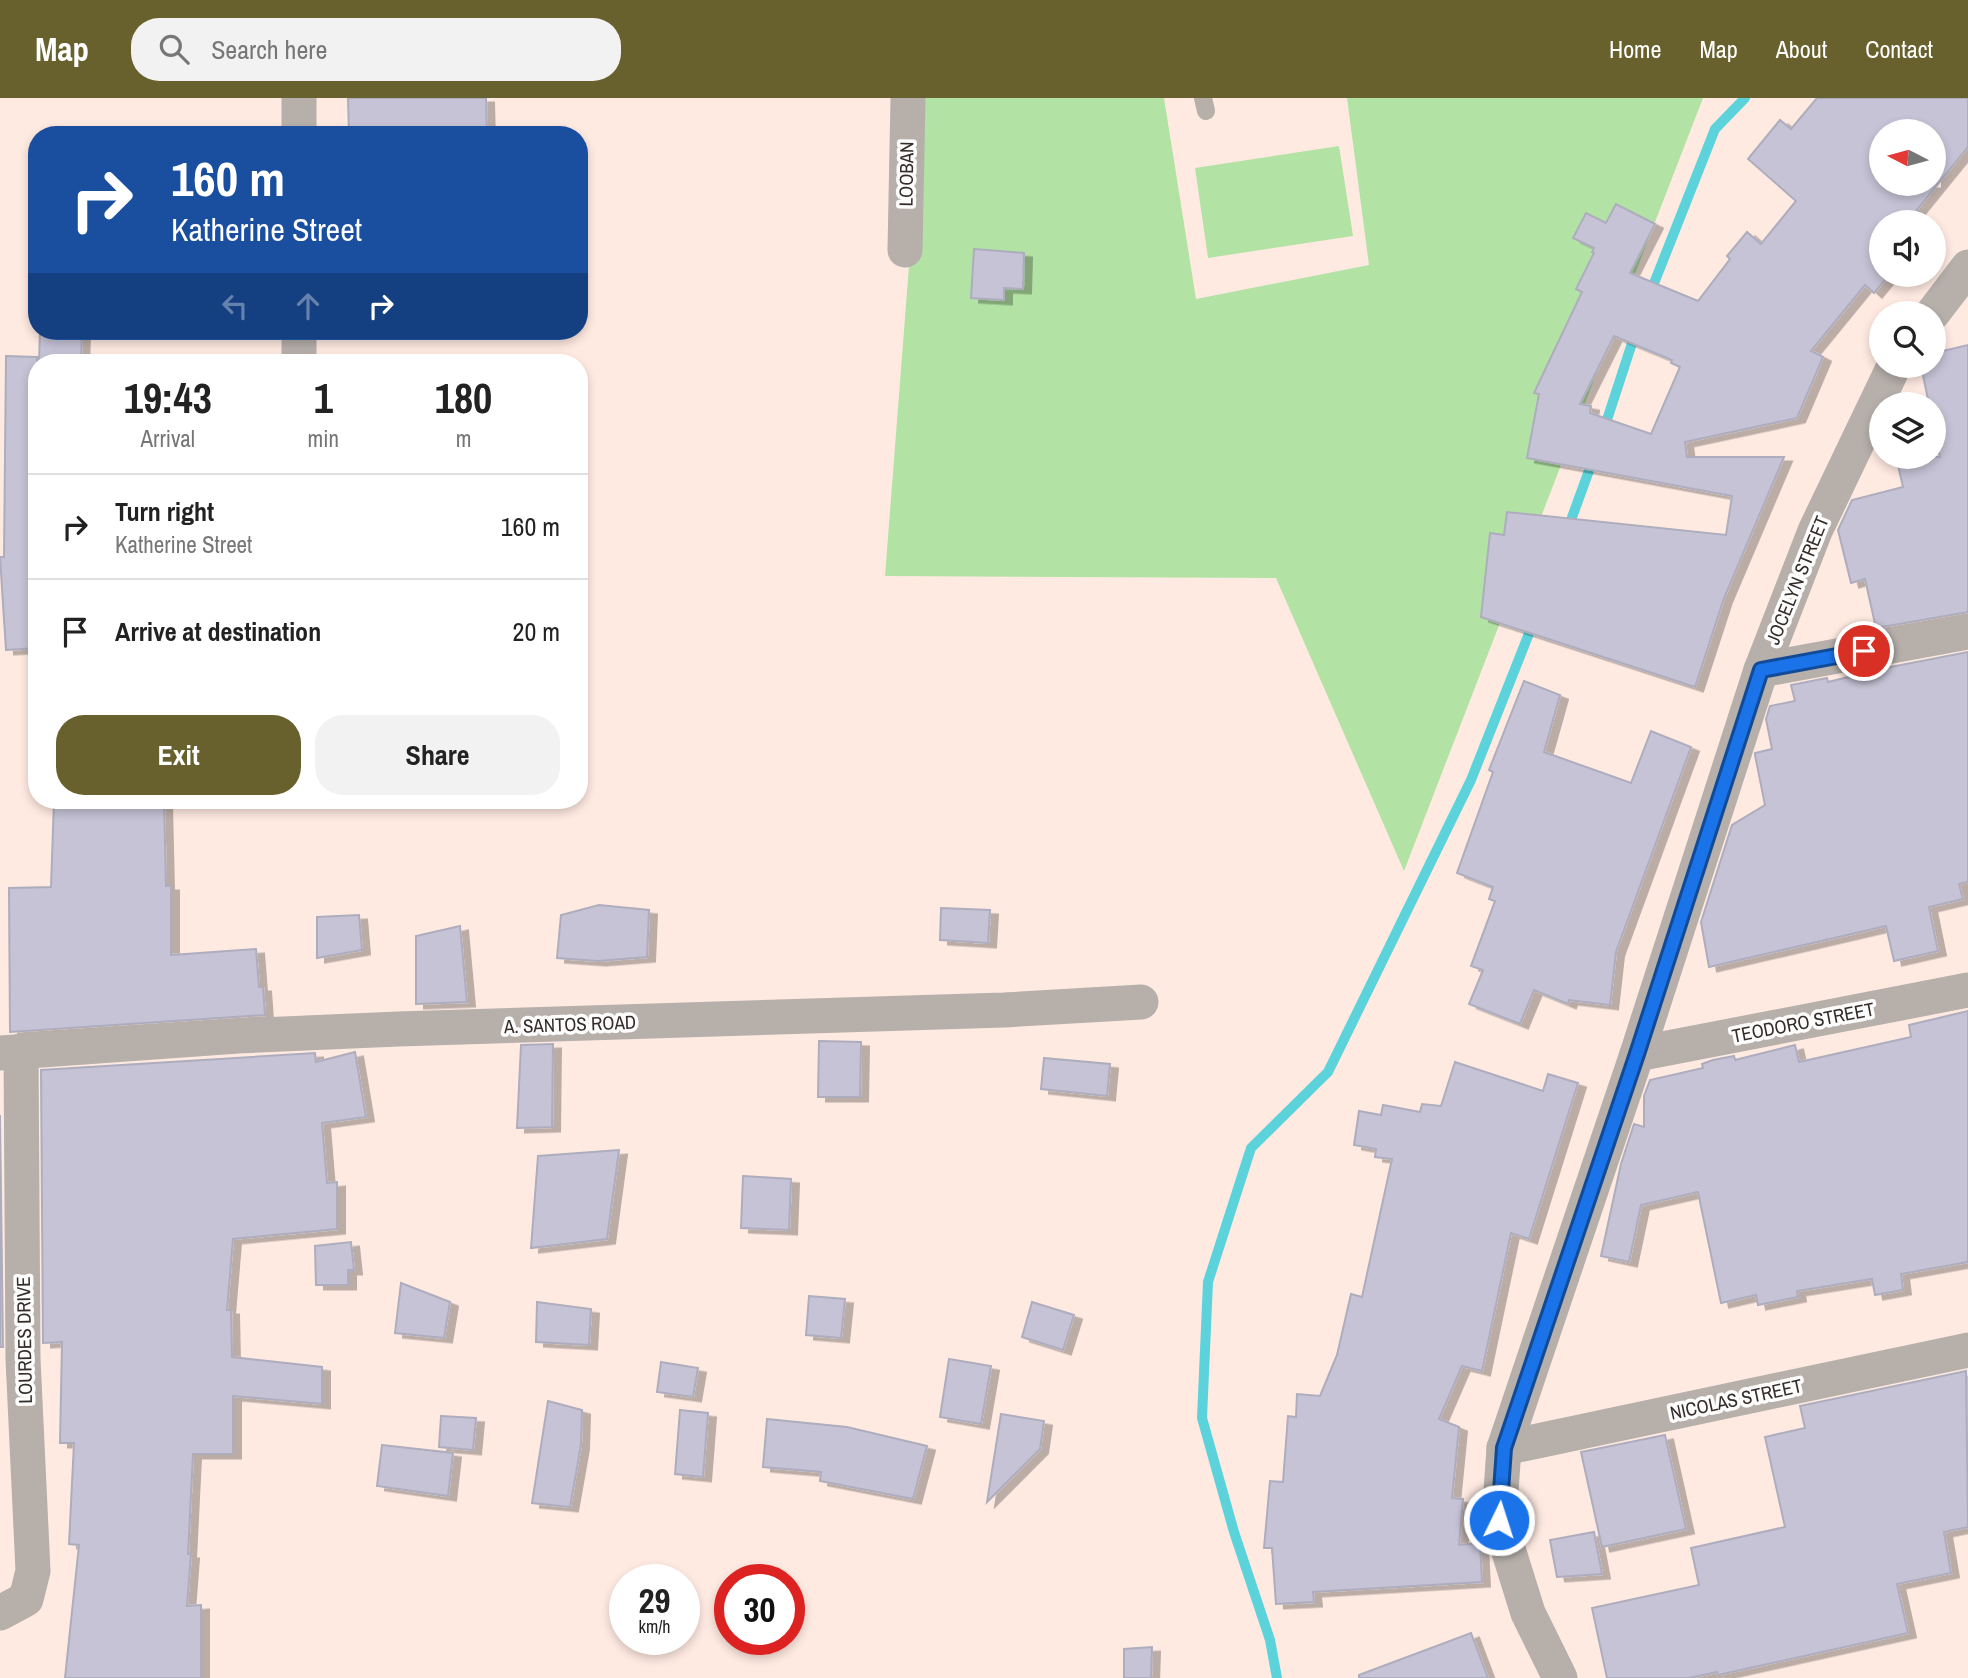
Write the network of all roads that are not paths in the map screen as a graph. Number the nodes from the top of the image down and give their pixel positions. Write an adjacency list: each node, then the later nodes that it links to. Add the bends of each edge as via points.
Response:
1 (299, 98): 3 (street)
2 (908, 98): 4 (street, LOOBAN)
3 (299, 126)
4 (905, 250)
5 (1968, 267): 6 (street)
6 (1942, 301)
7 (1888, 378): 9 (street, JOCELYN STREET, via 1815,531)
8 (1968, 632): 9 (street)
9 (1761, 670): 13 (street, JOCELYN STREET)
10 (1968, 990): 13 (street, TEODORO STREET)
11 (1141, 1002): 12 (street, A. SANTOS ROAD, via 371,1030)
12 (10, 1052): 15 (street, LOURDES DRIVE)
13 (1637, 1054): 16 (street, JOCELYN STREET)
14 (1968, 1350): 16 (street, NICOLAS STREET)
15 (11, 1360): 17 (street, LOURDES DRIVE, via 33,1571 26,1599)
16 (1504, 1448): 18 (street, JOCELYN STREET, via 1499,1520 1528,1613)
17 (0, 1613)
18 (1560, 1678)

